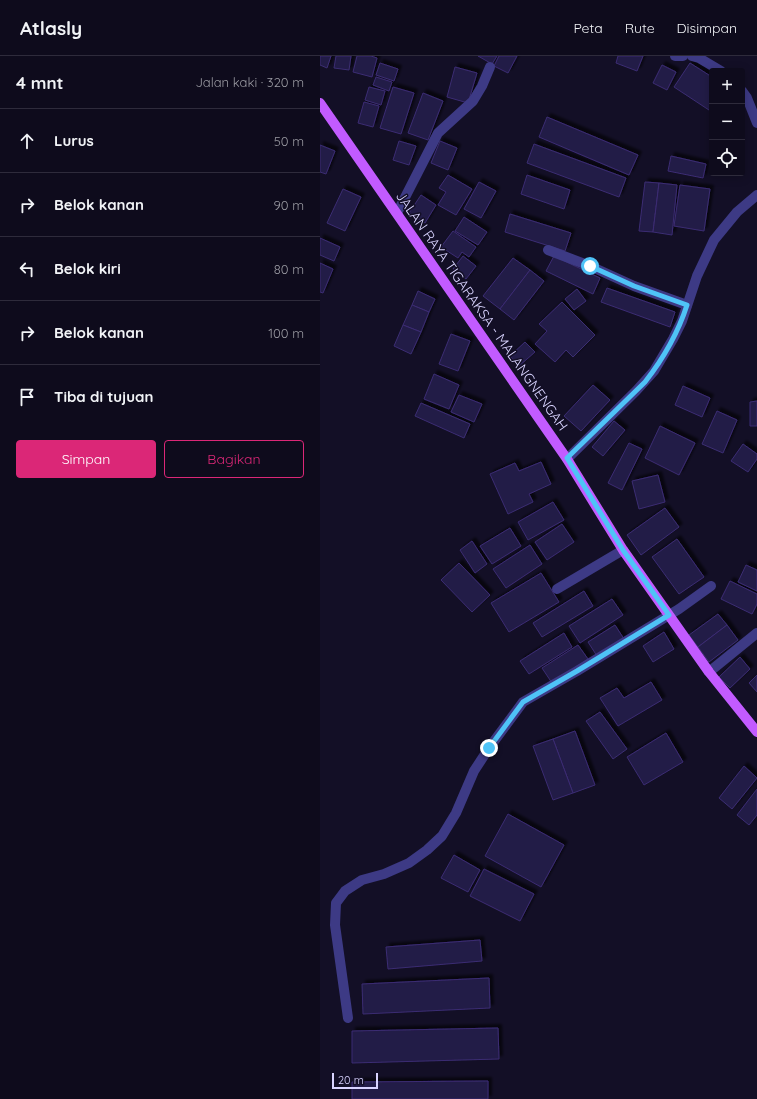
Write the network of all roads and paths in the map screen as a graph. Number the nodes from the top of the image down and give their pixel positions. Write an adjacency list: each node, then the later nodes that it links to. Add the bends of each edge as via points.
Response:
1 (675, 56): 2 (street)
2 (683, 56)
3 (692, 56): 5 (street)
4 (490, 67): 10 (street, via 473,101 438,133)
5 (717, 68)
6 (745, 95): 8 (street)
7 (320, 103): 10 (main road, JALAN RAYA TIGARAKSA - MALANGNENGAH)
8 (757, 123)
9 (757, 195): 12 (street, via 737,212 714,240)
10 (397, 214): 13 (main road, JALAN RAYA TIGARAKSA - MALANGNENGAH)
11 (548, 250): 12 (street)
12 (687, 305): 13 (street, via 673,339 654,371)
13 (567, 458): 14 (main road, JALAN RAYA TIGARAKSA - MALANGNENGAH)
14 (623, 550): 16 (street); 17 (main road, JALAN RAYA TIGARAKSA - MALANGNENGAH)
15 (711, 586): 17 (street)
16 (557, 590)
17 (669, 615): 19 (main road, JALAN RAYA TIGARAKSA - MALANGNENGAH); 22 (street, via 584,668 523,702 474,771 456,813 438,841 409,863 362,880 339,897 335,909 335,925)
18 (757, 633): 19 (street)
19 (710, 672): 20 (main road, JALAN RAYA TIGARAKSA - MALANGNENGAH)
20 (754, 722): 21 (main road, JALAN RAYA TIGARAKSA - MALANGNENGAH)
21 (757, 732)
22 (348, 1018)

